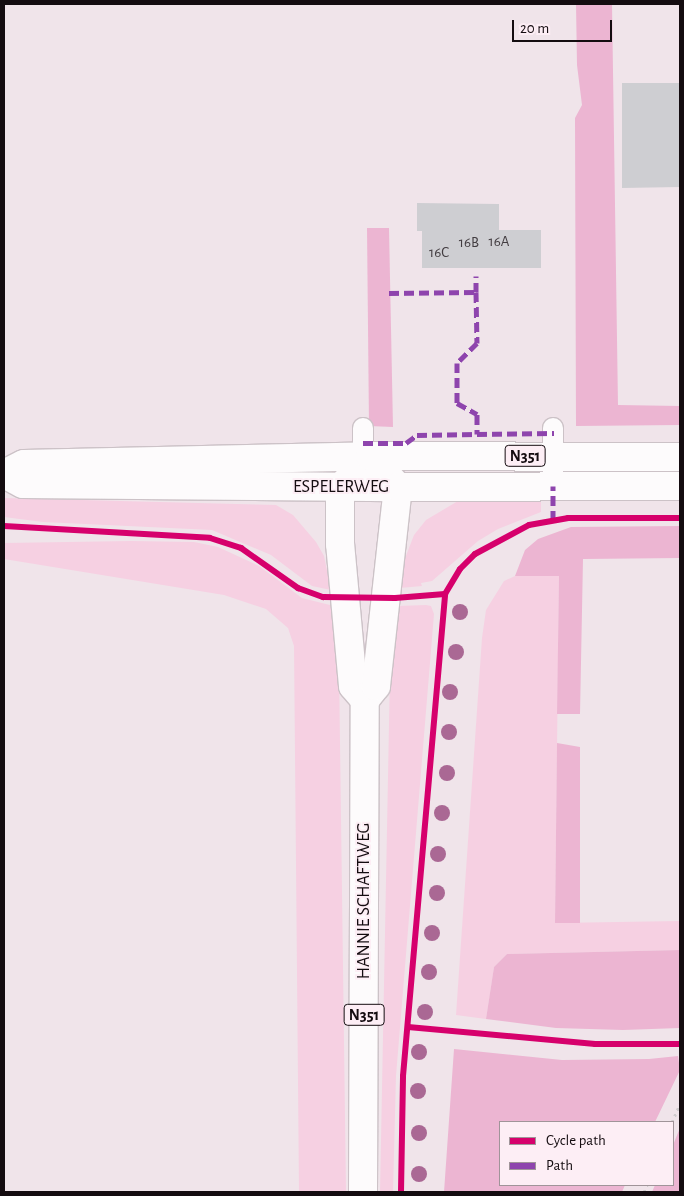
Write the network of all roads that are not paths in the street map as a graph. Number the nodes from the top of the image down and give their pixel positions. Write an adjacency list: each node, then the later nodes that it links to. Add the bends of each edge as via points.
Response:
1 (363, 428): 3 (lane, via 363,446)
2 (554, 428): 4 (lane)
3 (370, 456): 4 (main road, ESPELERWEG / N351); 6 (main road, ESPELERWEG, via 24,464); 9 (main road); 10 (main road)
4 (554, 456): 5 (main road, ESPELERWEG / N351); 7 (lane)
5 (680, 457)
6 (4, 474): 10 (main road, ESPELERWEG, via 23,484)
7 (553, 486): 8 (main road, ESPELERWEG / N351); 9 (main road, ESPELERWEG / N351)
8 (680, 486)
9 (398, 487): 10 (main road, ESPELERWEG / N351); 11 (main road, HANNIE SCHAFTWEG / N351, via 376,686)
10 (340, 488): 11 (main road, via 340,544 353,686)
11 (365, 700): 12 (main road, HANNIE SCHAFTWEG / N351)
12 (363, 1192)

